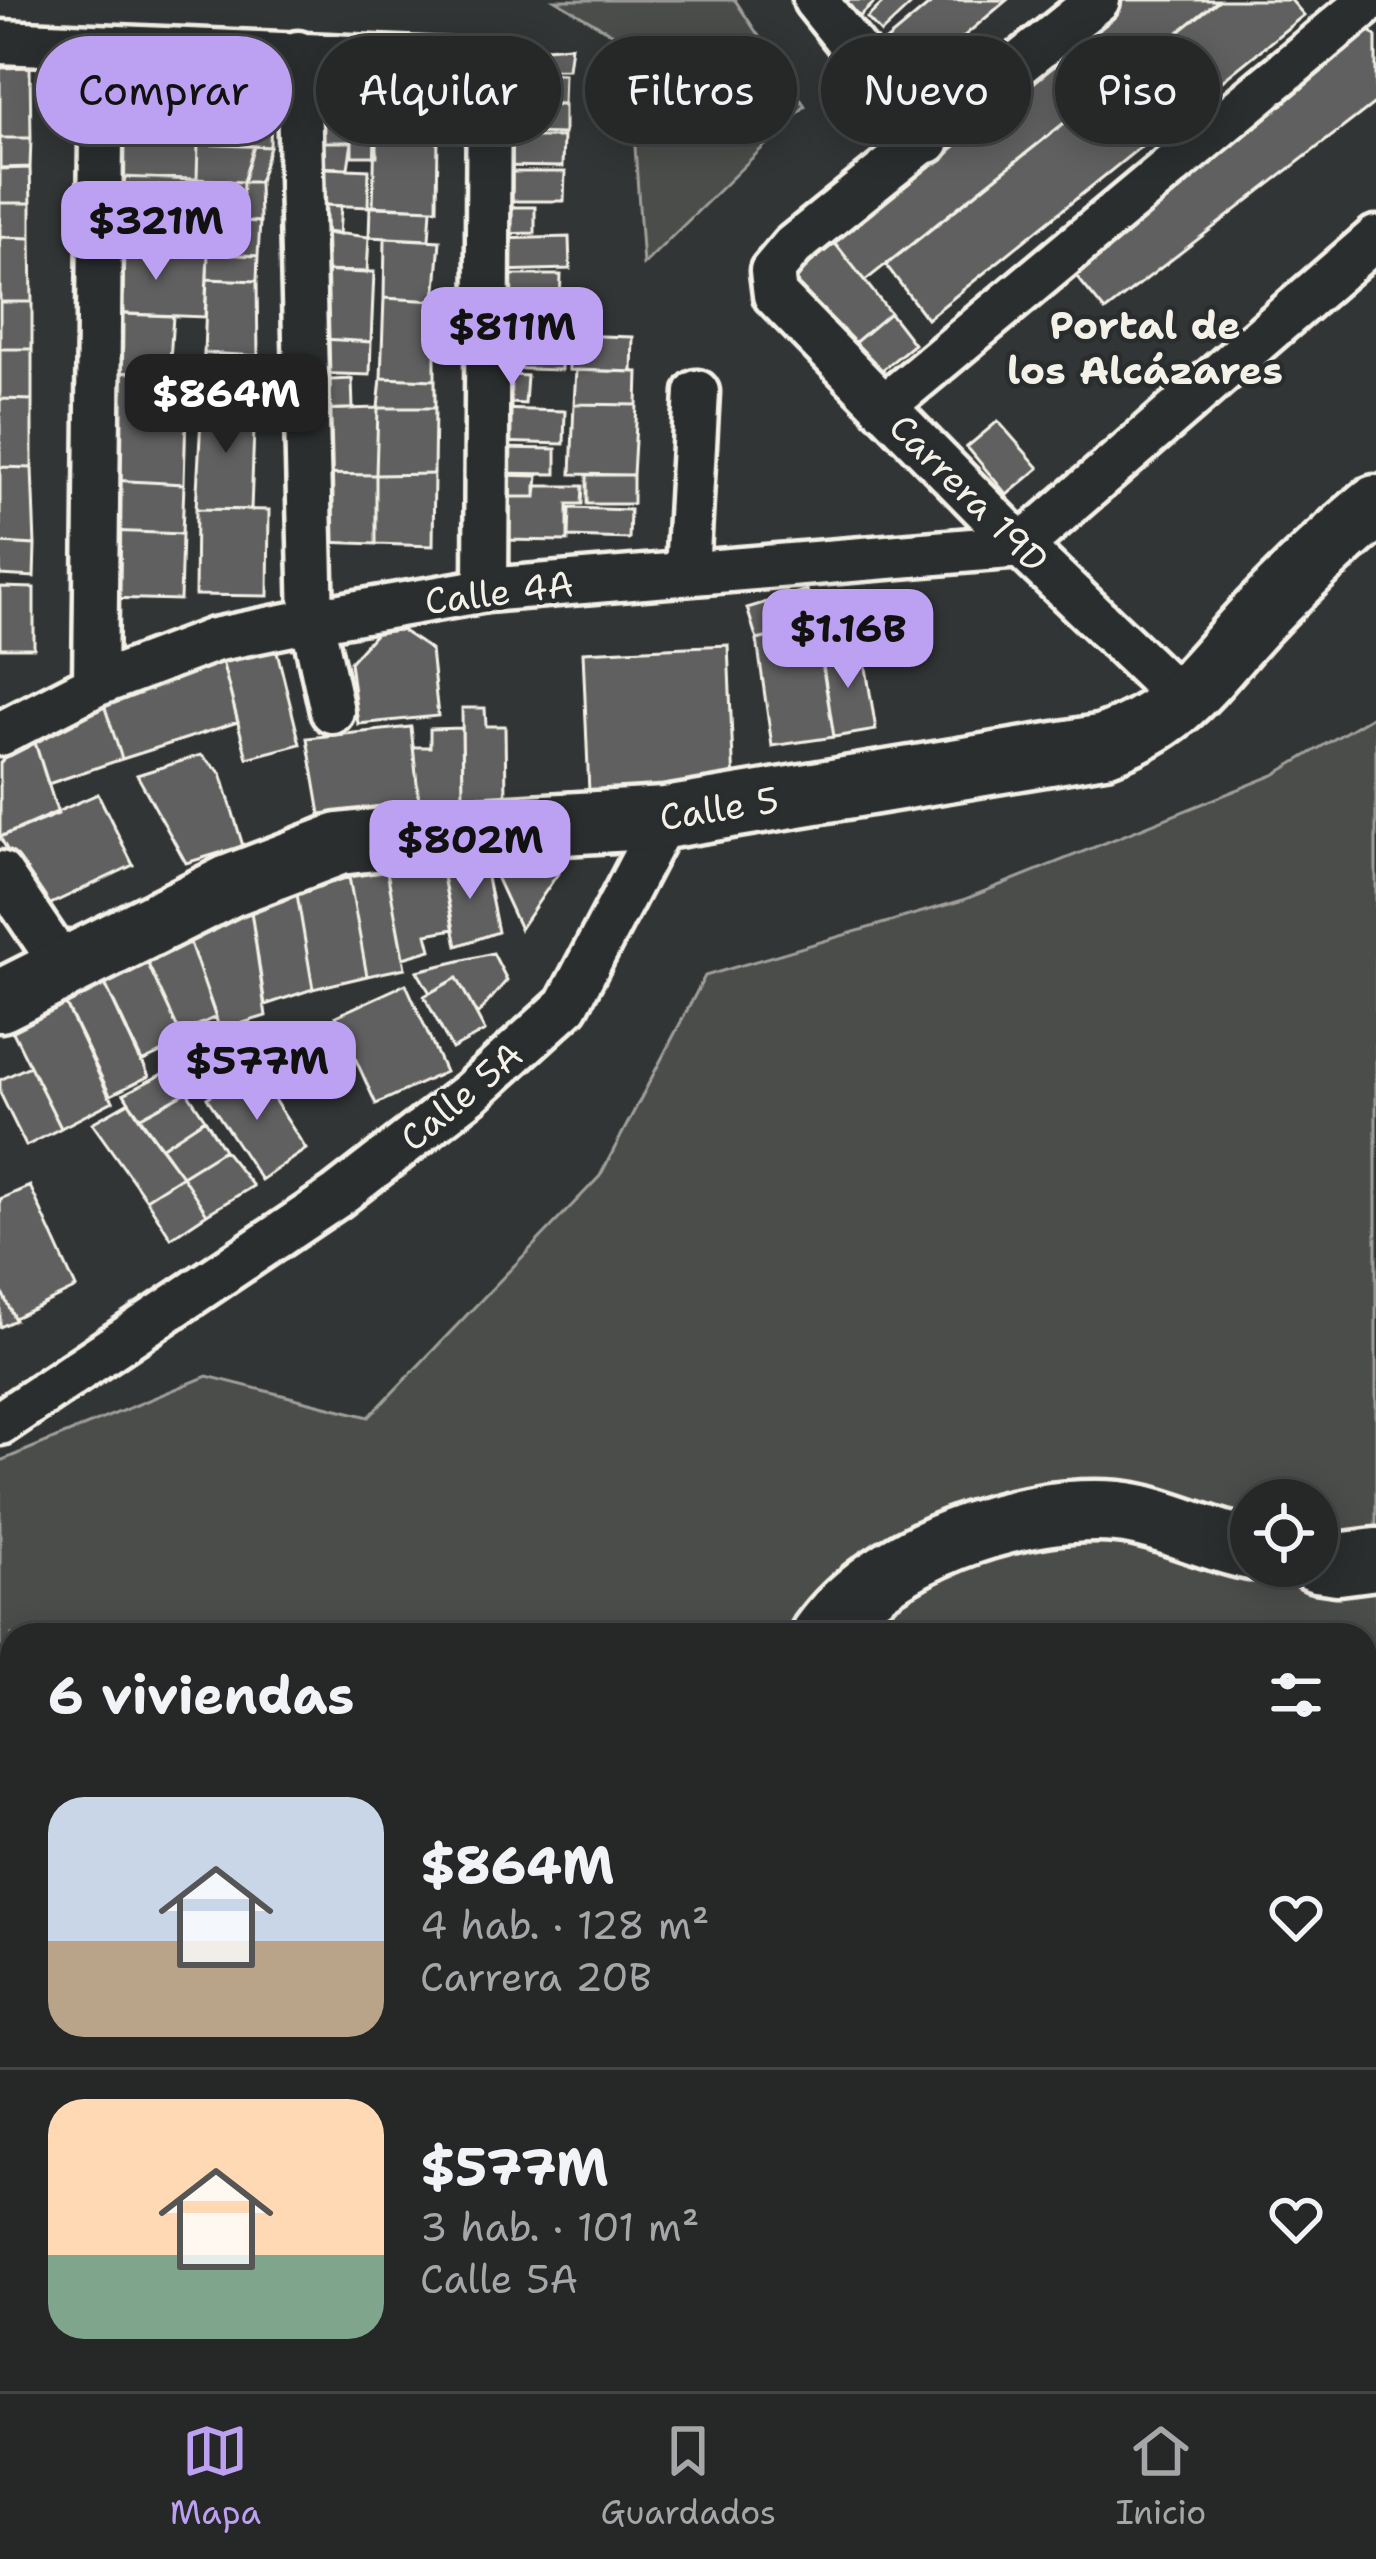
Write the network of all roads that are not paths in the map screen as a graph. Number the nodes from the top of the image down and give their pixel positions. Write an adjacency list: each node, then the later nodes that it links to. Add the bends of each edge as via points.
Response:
1 (815, 0): 4 (street)
2 (1098, 0): 9 (street)
3 (1370, 0): 14 (street)
4 (844, 36)
5 (0, 42): 6 (street)
6 (36, 44)
7 (292, 53): 8 (street)
8 (298, 53): 18 (street, via 489,63); 19 (street)
9 (1031, 56)
10 (101, 144): 20 (street)
11 (924, 144): 14 (street, Carrera 19D, via 772,271 775,295)
12 (1376, 238): 16 (street)
13 (697, 392): 17 (street)
14 (883, 407): 16 (street, Carrera 19D)
15 (1376, 506): 21 (street, Calle 5, via 1328,545)
16 (1021, 546): 17 (street, Calle 4A); 21 (street, Carrera 19D)
17 (687, 571): 18 (street, Calle 4A)
18 (486, 590): 19 (street, Calle 4A)
19 (312, 620): 20 (street, Calle 4A, via 214,640); 22 (street)
20 (95, 686): 23 (street, Calle 4A)
21 (1185, 703): 24 (street, Calle 5, via 1105,745)
22 (332, 711)
23 (0, 734)
24 (665, 818): 26 (street, Calle 5, via 339,844 229,886); 28 (street, Calle 5A, via 567,1004 470,1093 336,1197)
25 (0, 873): 26 (street)
26 (65, 970): 27 (street, Calle 5)
27 (0, 1001)
28 (0, 1423)
29 (1230, 1543): 32 (street, via 1119,1512 1020,1519 933,1546 882,1577)
30 (1376, 1559): 31 (street)
31 (1338, 1564)
32 (834, 1623)

